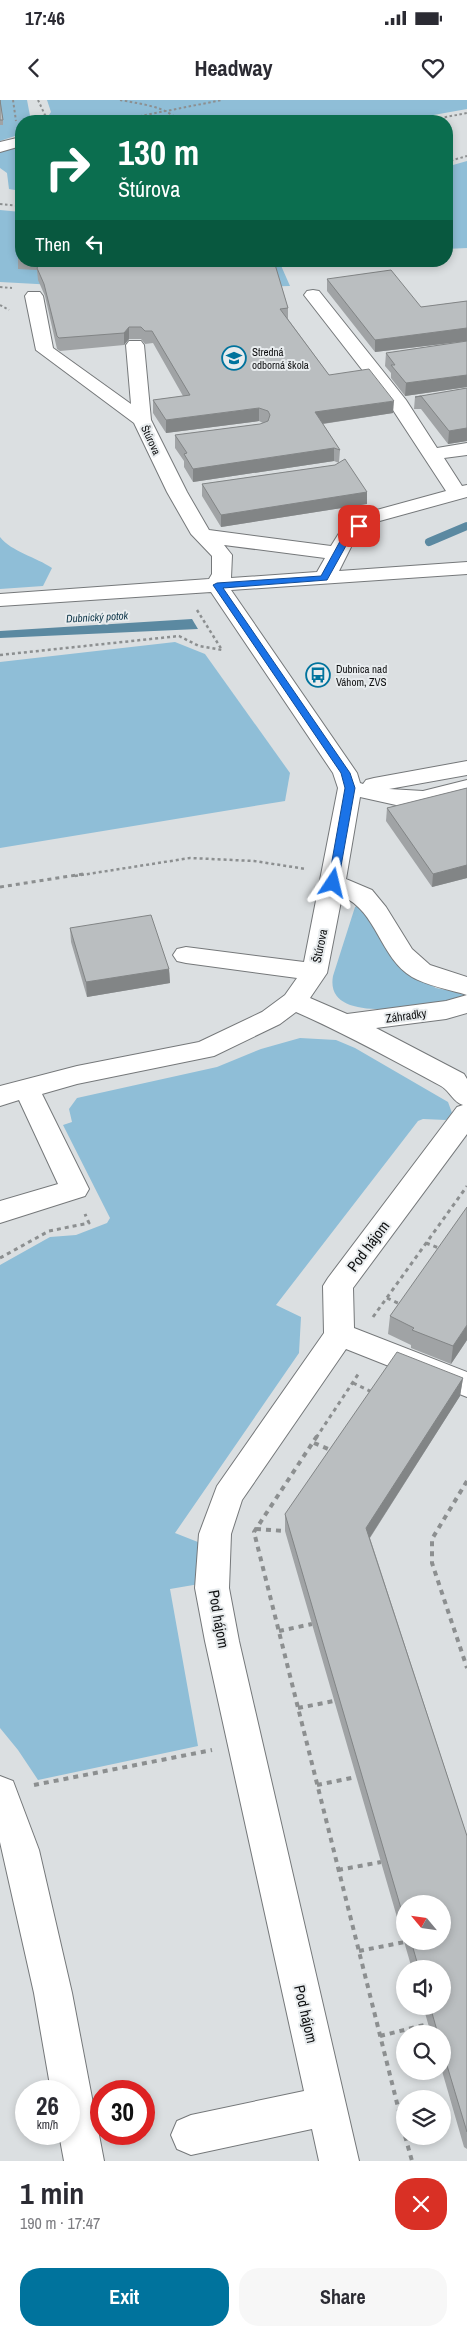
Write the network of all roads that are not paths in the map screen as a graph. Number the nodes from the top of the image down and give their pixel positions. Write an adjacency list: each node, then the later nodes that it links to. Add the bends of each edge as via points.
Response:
1 (15, 143): 2 (street)
2 (0, 147)
3 (313, 295): 7 (street)
4 (34, 296): 10 (street, Štúrova, via 45,350)
5 (134, 344): 10 (street)
6 (385, 359): 7 (street)
7 (367, 361): 9 (street)
8 (418, 401): 9 (street)
9 (399, 404): 14 (street)
10 (142, 420): 12 (street, Štúrova)
11 (172, 441): 12 (street)
12 (152, 443): 16 (street, Štúrova)
13 (467, 449): 14 (street)
14 (432, 454): 17 (street)
15 (196, 490): 16 (street)
16 (177, 492): 18 (street, Štúrova)
17 (462, 492): 19 (street, via 369,518 348,534)
18 (202, 534): 19 (street); 22 (street, Štúrova, via 222,555 222,574)
19 (337, 553): 21 (street)
20 (466, 570): 21 (street)
21 (324, 579): 22 (street)
22 (217, 585): 23 (street); 26 (street, via 345,773)
23 (0, 600)
24 (467, 768): 26 (street)
25 (467, 787): 26 (street, via 423,798 396,798)
26 (350, 788): 27 (street, Štúrova)
27 (333, 883): 29 (street, Štúrova); 30 (street, via 363,896 403,956 420,971)
28 (186, 955): 29 (street)
29 (314, 973): 31 (street, Štúrova)
30 (467, 986)
31 (294, 1001): 33 (street); 34 (street, Štúrova, via 271,1018 205,1050 77,1075)
32 (467, 1004): 33 (street, Záhradky, via 446,1010)
33 (345, 1023): 35 (street, via 454,1080)
34 (13, 1093): 37 (street, via 43,1118 58,1159 75,1189)
35 (467, 1097)
36 (467, 1114): 38 (street, Pod hájom, via 338,1286)
37 (0, 1212)
38 (353, 1339): 39 (street); 41 (street, Pod hájom, via 228,1495 215,1534 212,1588)
39 (467, 1385)
40 (17, 1789): 43 (street, via 21,1850 53,1993)
41 (327, 2106): 42 (street); 44 (street, Pod hájom)
42 (191, 2135)
43 (84, 2161)
44 (338, 2161)

